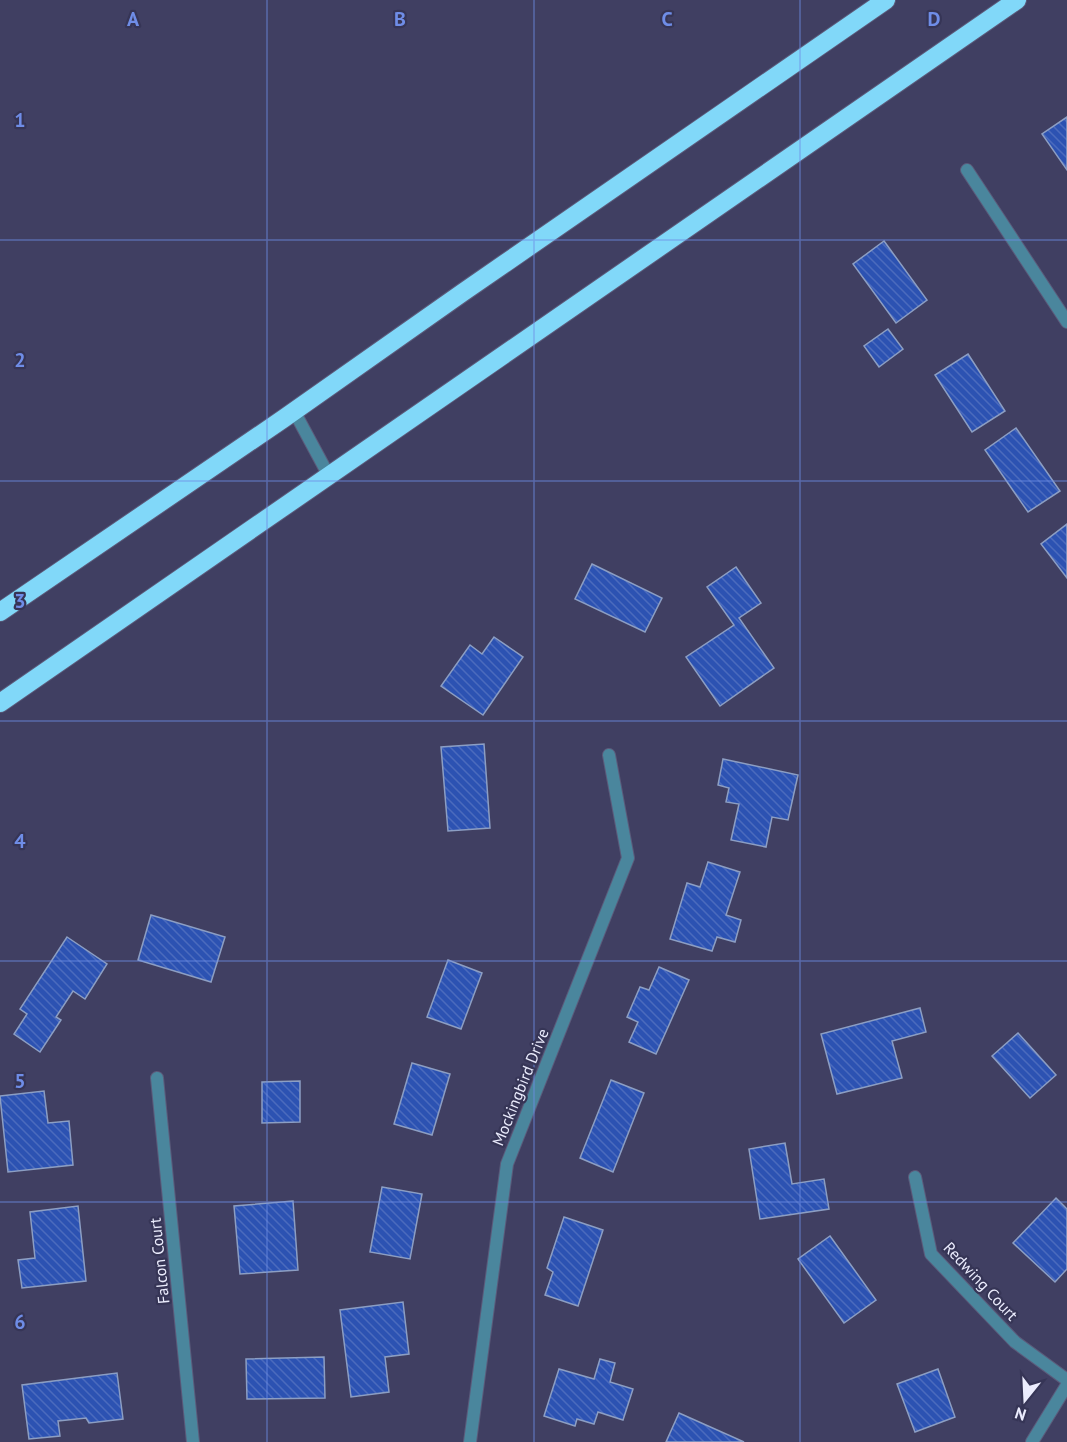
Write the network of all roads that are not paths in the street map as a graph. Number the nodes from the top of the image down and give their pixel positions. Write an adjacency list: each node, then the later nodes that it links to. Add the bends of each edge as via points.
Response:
1 (886, 0): 5 (highway)
2 (1017, 0): 6 (highway)
3 (967, 170): 4 (street)
4 (1067, 322)
5 (294, 411): 6 (street); 7 (highway)
6 (329, 476): 8 (highway)
7 (0, 612)
8 (0, 704)
9 (609, 755): 15 (street, Mockingbird Drive, via 628,858 507,1164)
10 (157, 1078): 14 (street, Falcon Court)
11 (915, 1177): 12 (street, Redwing Court, via 931,1254 1015,1342)
12 (1067, 1380)
13 (1067, 1385): 16 (street)
14 (193, 1442)
15 (470, 1442)
16 (1032, 1442)

